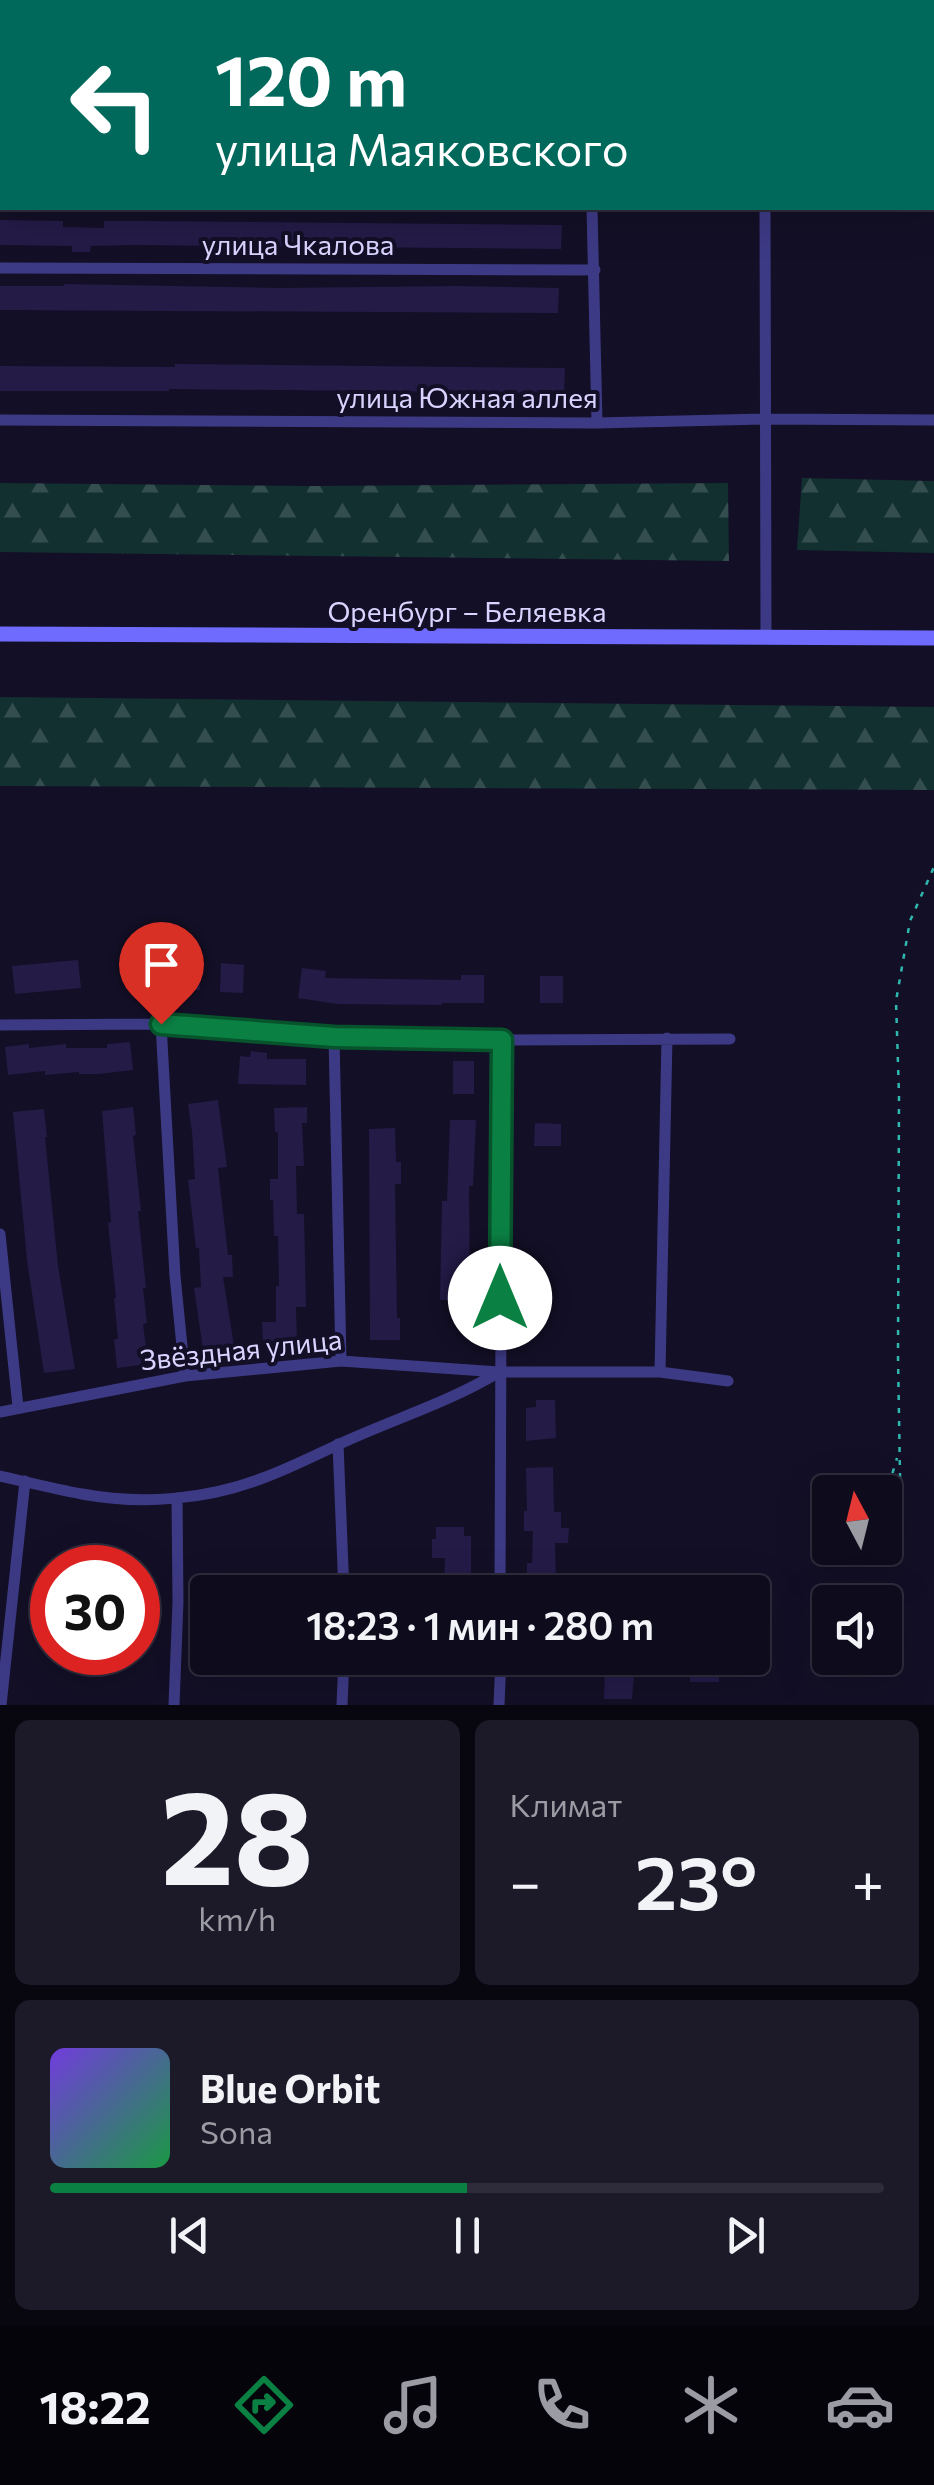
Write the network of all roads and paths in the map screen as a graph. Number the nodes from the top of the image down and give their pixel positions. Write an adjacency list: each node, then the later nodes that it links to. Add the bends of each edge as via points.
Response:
1 (592, 210): 4 (street)
2 (765, 210): 5 (street)
3 (0, 268): 4 (street, улица Чкалова)
4 (595, 270): 8 (street)
5 (764, 419): 7 (street, улица Южная аллея); 8 (street, улица Южная аллея); 10 (street)
6 (0, 420): 8 (street, улица Южная аллея)
7 (934, 420)
8 (597, 423)
9 (0, 634): 10 (main road, Оренбург – Беляевка)
10 (766, 637): 11 (main road, Оренбург – Беляевка)
11 (934, 638)
12 (934, 867): 28 (path, via 910,921 896,1001)
13 (0, 1024): 14 (street)
14 (161, 1024): 15 (street); 23 (street)
15 (334, 1037): 18 (street); 20 (street)
16 (666, 1038): 17 (street); 18 (street); 22 (street)
17 (730, 1039)
18 (502, 1040): 21 (street)
19 (0, 1234): 25 (street)
20 (342, 1361): 21 (street, Звёздная улица); 23 (street, Звёздная улица)
21 (500, 1372): 22 (street, Звёздная улица); 27 (street); 35 (street)
22 (660, 1372): 24 (street, Звёздная улица)
23 (184, 1376): 25 (street, Звёздная улица)
24 (728, 1381)
25 (18, 1408): 26 (street, Звёздная улица)
26 (0, 1412)
27 (338, 1444): 33 (street, via 263,1478); 34 (street)
28 (899, 1452): 29 (path); 30 (path)
29 (892, 1475)
30 (900, 1475)
31 (0, 1476): 32 (street)
32 (25, 1481): 33 (street, via 98,1497); 38 (street)
33 (177, 1498): 39 (street)
34 (343, 1575)
35 (500, 1575)
36 (343, 1675): 40 (street)
37 (501, 1675): 41 (street)
38 (1, 1705)
39 (174, 1705)
40 (342, 1705)
41 (500, 1705)

